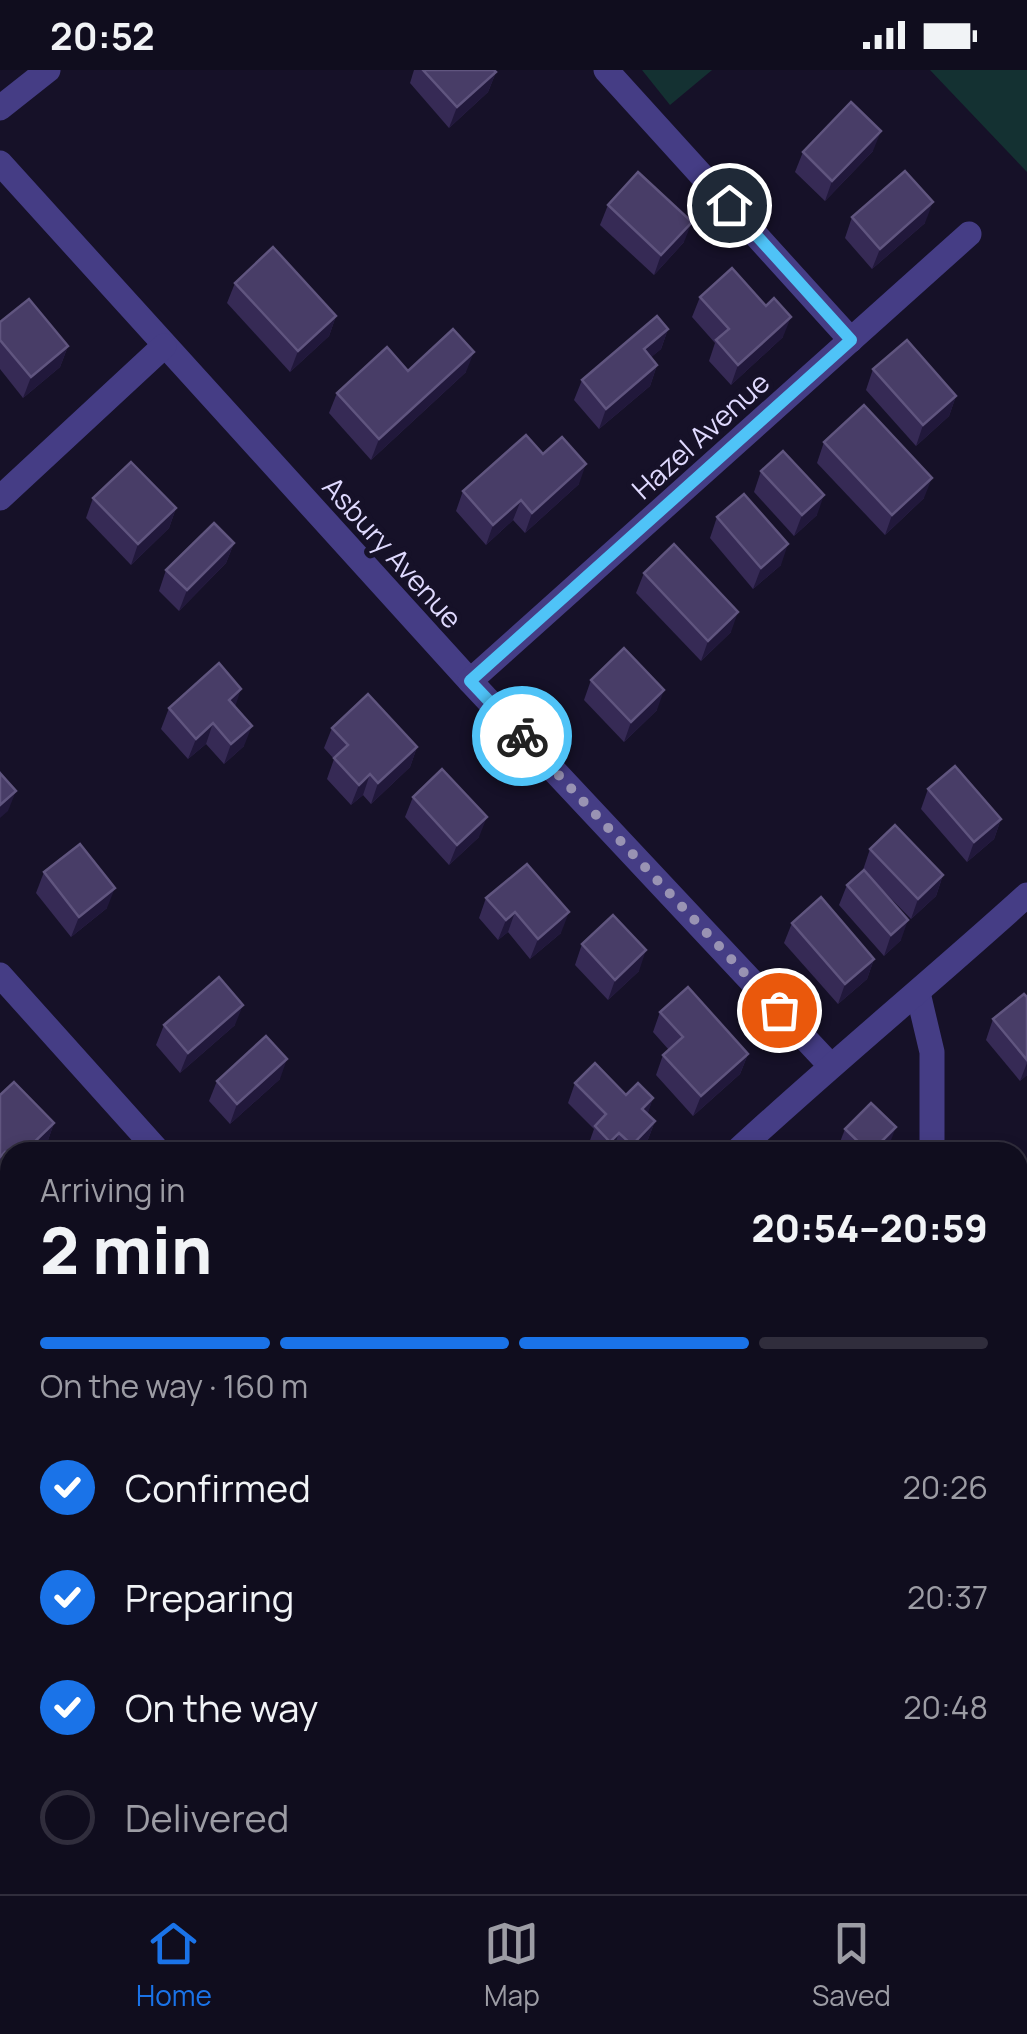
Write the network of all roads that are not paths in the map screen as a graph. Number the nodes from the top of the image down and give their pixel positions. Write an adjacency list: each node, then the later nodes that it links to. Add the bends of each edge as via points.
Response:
1 (48, 70): 3 (street)
2 (606, 70): 6 (street)
3 (0, 108)
4 (0, 163): 7 (street, Asbury Avenue)
5 (969, 234): 6 (street, Hazel Avenue)
6 (851, 340): 9 (street, Hazel Avenue)
7 (164, 346): 8 (street); 9 (street, Asbury Avenue)
8 (0, 498)
9 (470, 681): 13 (street, Asbury Avenue)
10 (1027, 895): 12 (street)
11 (0, 976): 14 (street)
12 (918, 993): 13 (street); 16 (street, via 932,1052)
13 (830, 1065): 15 (street)
14 (151, 1142)
15 (747, 1142)
16 (932, 1142)

